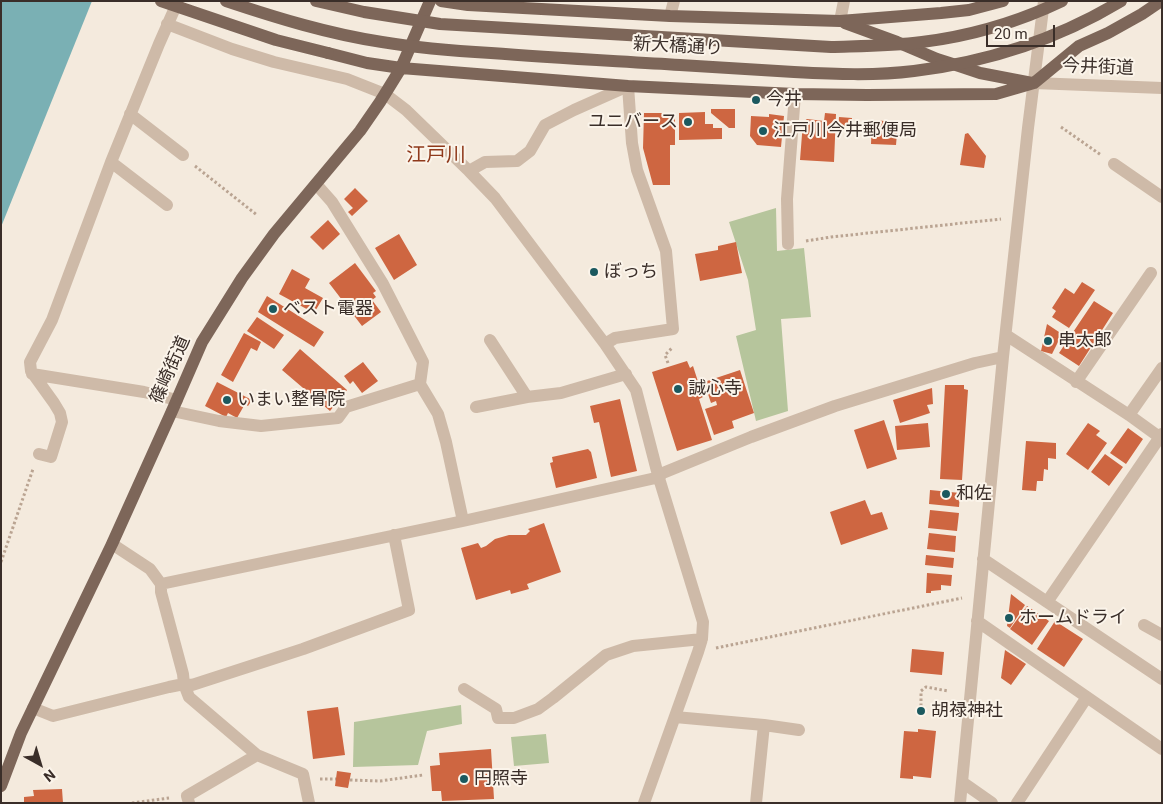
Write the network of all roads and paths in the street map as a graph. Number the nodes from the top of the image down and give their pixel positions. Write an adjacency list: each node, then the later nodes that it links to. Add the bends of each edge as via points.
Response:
1 (161, 1): 17 (main road, bridge, via 276,40 367,63)
2 (178, 1): 16 (street)
3 (226, 1): 12 (main road, 新大橋通り, bridge, via 326,31 412,47 871,75 958,64 1003,53 1052,36)
4 (316, 1): 11 (main road, 新大橋通り, bridge, via 440,24 831,47 884,46 960,35 991,28)
5 (430, 1): 17 (main road, 篠崎街道)
6 (441, 1): 14 (main road)
7 (674, 1): 14 (street)
8 (844, 1): 15 (street)
9 (1003, 1): 15 (main road, via 969,10)
10 (1044, 1): 18 (street)
11 (1062, 1)
12 (1121, 1)
13 (1161, 1): 18 (main road, via 1108,33 1079,46)
14 (670, 16): 15 (main road)
15 (840, 21): 18 (main road, via 958,66)
16 (167, 24): 21 (street, via 232,49 347,79); 23 (street)
17 (401, 68): 19 (main road); 21 (main road, 篠崎街道)
18 (1034, 83): 20 (street, 今井街道); 22 (main road, via 996,94); 33 (street)
19 (628, 86): 22 (main road); 28 (street, via 545,125 530,151 518,161 485,162); 38 (street, via 637,170 666,251 673,329 615,338)
20 (1162, 88)
21 (385, 94): 28 (street); 29 (main road, 篠崎街道)
22 (795, 94): 34 (street, via 787,199)
23 (130, 114): 25 (street); 26 (street)
24 (1061, 127): 27 (path)
25 (183, 155): 32 (path)
26 (111, 162): 31 (street); 41 (street, via 52,320 30,362)
27 (1114, 164): 30 (street)
28 (469, 171): 38 (street, via 495,198)
29 (316, 184): 44 (street, via 332,202 383,284 423,362); 46 (main road, 篠崎街道, via 242,278 202,342)
30 (1162, 197)
31 (168, 205)
32 (257, 215)
33 (1018, 218): 34 (path); 36 (street)
34 (788, 244)
35 (1150, 273): 43 (street)
36 (1006, 335): 39 (street); 43 (street)
37 (490, 340): 45 (street)
38 (605, 344): 42 (street)
39 (1003, 357): 51 (street, via 826,409); 55 (street)
40 (1162, 368): 48 (street)
41 (32, 374): 46 (street, via 144,392); 50 (street, via 54,403 62,422 51,457)
42 (626, 374): 45 (street, via 561,393); 51 (street, via 636,390)
43 (1076, 382): 48 (street)
44 (420, 384): 46 (street, via 346,407 338,418 261,426 219,421); 52 (street, via 438,414)
45 (527, 397): 47 (street)
46 (175, 406): 54 (main road, 篠崎街道)
47 (476, 407)
48 (1129, 415): 49 (street)
49 (1161, 437): 59 (street)
50 (39, 454): 56 (path)
51 (659, 476): 52 (street); 63 (street, via 703,622)
52 (463, 521): 53 (street)
53 (394, 535): 57 (street); 66 (street, via 409,610 303,649 192,685)
54 (112, 544): 57 (street, via 150,569); 71 (main road, 篠崎街道)
55 (983, 559): 58 (street); 59 (street)
56 (1, 562)
57 (162, 584): 66 (street, via 161,592)
58 (980, 594): 60 (street); 64 (path)
59 (1047, 602): 65 (street)
60 (977, 621): 69 (street); 79 (street)
61 (1144, 624): 62 (street)
62 (1162, 635)
63 (702, 639): 64 (street); 67 (street, via 633,646 606,655 538,709 514,718 498,718 496,710)
64 (698, 652): 72 (street)
65 (1162, 679)
66 (184, 684): 71 (street, via 53,716); 76 (street, via 189,697)
67 (464, 689)
68 (948, 691): 70 (path, via 926,687 922,691)
69 (1088, 697): 75 (street); 88 (street)
70 (921, 706)
71 (33, 708): 80 (main road, 篠崎街道)
72 (675, 717): 73 (street); 85 (street)
73 (764, 725): 74 (street); 86 (street)
74 (799, 730)
75 (1162, 749)
76 (257, 755): 81 (street); 84 (street, via 304,774)
77 (423, 775): 78 (path, via 380,781)
78 (350, 780)
79 (962, 782): 82 (street); 87 (street)
80 (1, 786)
81 (188, 799): 83 (path)
82 (958, 802)
83 (132, 803)
84 (309, 803)
85 (644, 803)
86 (756, 803)
87 (992, 803)
88 (1017, 803)

